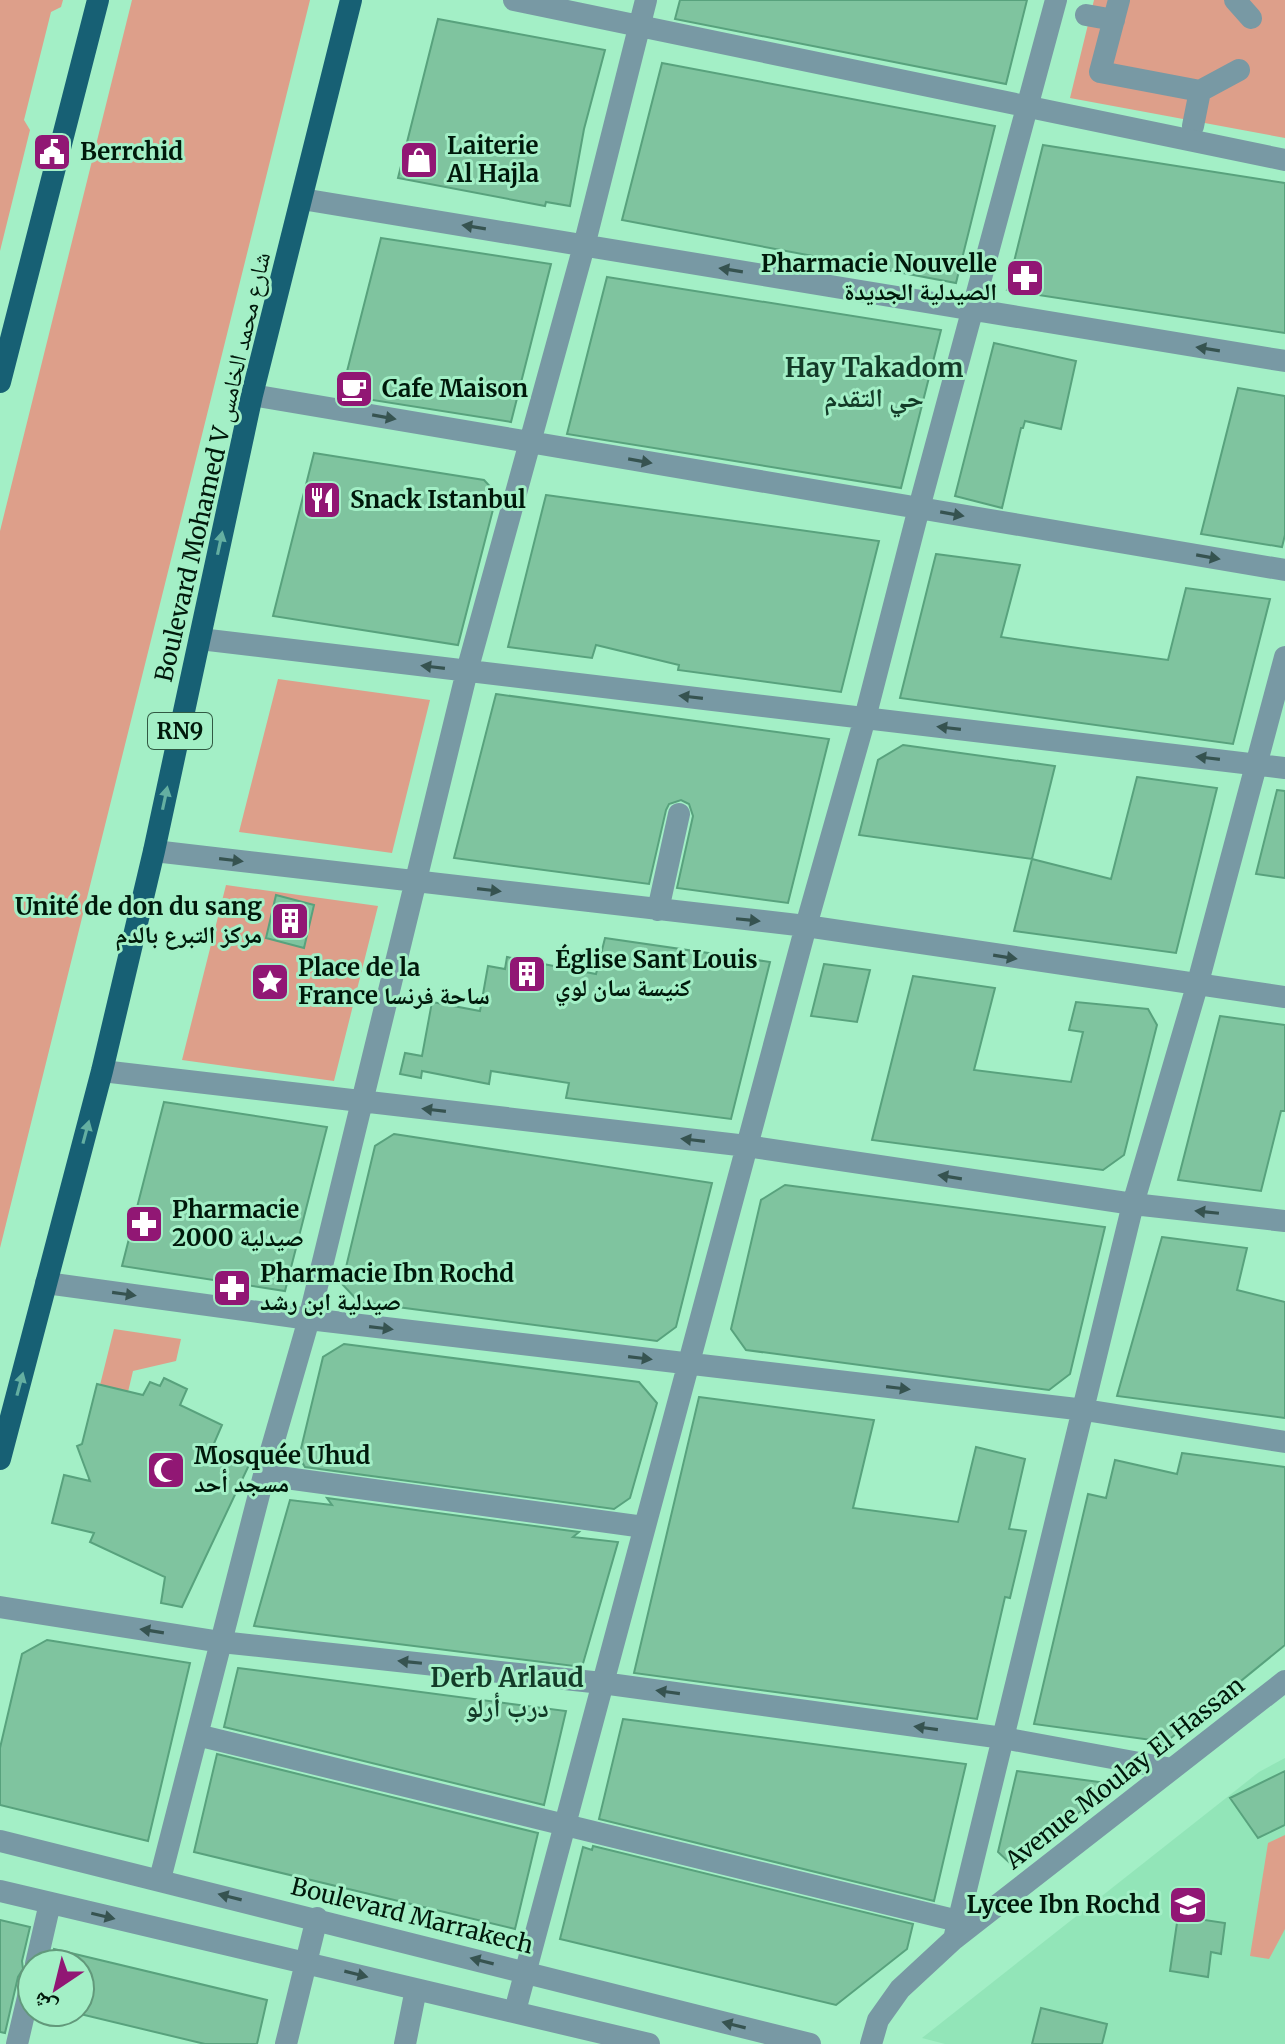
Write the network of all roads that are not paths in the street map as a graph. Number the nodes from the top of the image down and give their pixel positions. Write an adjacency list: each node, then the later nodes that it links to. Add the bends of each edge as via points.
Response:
1 (98, 0): 20 (main road)
2 (351, 0): 16 (main road, Boulevard Mohamed V شارع محمد الخامس / RN9)
3 (514, 0): 10 (street)
4 (646, 0): 10 (street)
5 (1056, 0): 13 (street)
6 (1235, 0): 9 (street)
7 (1116, 10): 8 (street); 12 (street, via 1100,72)
8 (1086, 15)
9 (1251, 18)
10 (639, 26): 13 (street); 17 (street)
11 (1239, 70): 12 (street)
12 (1200, 91): 14 (street)
13 (1028, 106): 15 (street); 18 (street)
14 (1193, 126)
15 (1285, 160)
16 (302, 199): 17 (street, one-way to 16); 21 (main road, Boulevard Mohamed V شارع محمد الخامس / RN9)
17 (584, 246): 18 (street, one-way to 17); 22 (street)
18 (974, 310): 19 (street, one-way to 18); 23 (street)
19 (1285, 361)
20 (0, 382)
21 (252, 395): 22 (street, one-way to 22); 25 (main road, Boulevard Mohamed V شارع محمد الخامس / RN9, one-way to 21)
22 (531, 442): 23 (street, one-way to 23); 27 (street)
23 (919, 508): 24 (street, one-way to 24); 28 (street)
24 (1285, 570)
25 (200, 639): 27 (street, one-way to 25); 32 (main road, Boulevard Mohamed V شارع محمد الخامس / RN9, one-way to 25)
26 (1285, 657): 29 (street)
27 (467, 671): 28 (street, one-way to 27); 33 (street)
28 (865, 718): 29 (street, one-way to 28); 35 (street)
29 (1258, 764): 30 (street); 36 (street)
30 (1285, 768)
31 (679, 814): 34 (street)
32 (154, 851): 33 (street, one-way to 33); 38 (main road, Boulevard Mohamed V شارع محمد الخامس / RN9)
33 (415, 882): 34 (street, one-way to 34); 39 (street)
34 (658, 910): 35 (street, one-way to 35)
35 (806, 926): 36 (street, one-way to 36); 40 (street)
36 (1197, 986): 37 (street); 41 (street)
37 (1285, 997)
38 (102, 1071): 39 (street); 43 (main road, Boulevard Mohamed V شارع محمد الخامس / RN9, one-way to 38)
39 (361, 1101): 40 (street, one-way to 39); 44 (street)
40 (747, 1146): 41 (street, one-way to 40); 45 (street)
41 (1133, 1204): 42 (street, one-way to 41); 46 (street)
42 (1285, 1221)
43 (46, 1283): 44 (street, one-way to 44); 48 (main road, Boulevard Mohamed V شارع محمد الخامس / RN9, one-way to 43)
44 (309, 1319): 45 (street, one-way to 45); 49 (street)
45 (688, 1363): 46 (street, one-way to 46); 50 (street)
46 (1085, 1410): 47 (street); 56 (street)
47 (1285, 1442)
48 (0, 1459)
49 (264, 1475): 50 (street); 52 (street)
50 (644, 1527): 54 (street)
51 (0, 1607): 52 (street, one-way to 51)
52 (221, 1642): 54 (street, one-way to 52); 55 (street)
53 (1285, 1681): 57 (street, Avenue Moulay El Hassan)
54 (602, 1683): 56 (street, one-way to 54); 58 (street)
55 (197, 1735): 58 (street); 60 (street)
56 (1003, 1738): 57 (street); 64 (street)
57 (1172, 1769): 64 (street, Avenue Moulay El Hassan)
58 (563, 1825): 64 (street); 67 (street)
59 (0, 1841): 60 (street, Boulevard Marrakech)
60 (160, 1879): 63 (street, Boulevard Marrakech, one-way to 60)
61 (0, 1891): 62 (street)
62 (50, 1903): 65 (street); 66 (street, one-way to 66)
63 (317, 1918): 66 (street); 67 (street, Boulevard Marrakech, one-way to 63)
64 (956, 1930): 74 (street, Avenue Moulay El Hassan, via 900,1989 878,2020)
65 (40, 1948)
66 (308, 1962): 68 (street, one-way to 68); 70 (street)
67 (524, 1971): 69 (street); 73 (street, Boulevard Marrakech, one-way to 67)
68 (416, 1989): 69 (street); 71 (street)
69 (515, 2011): 72 (street)
70 (286, 2044)
71 (405, 2044)
72 (649, 2044)
73 (810, 2044)
74 (871, 2044)

